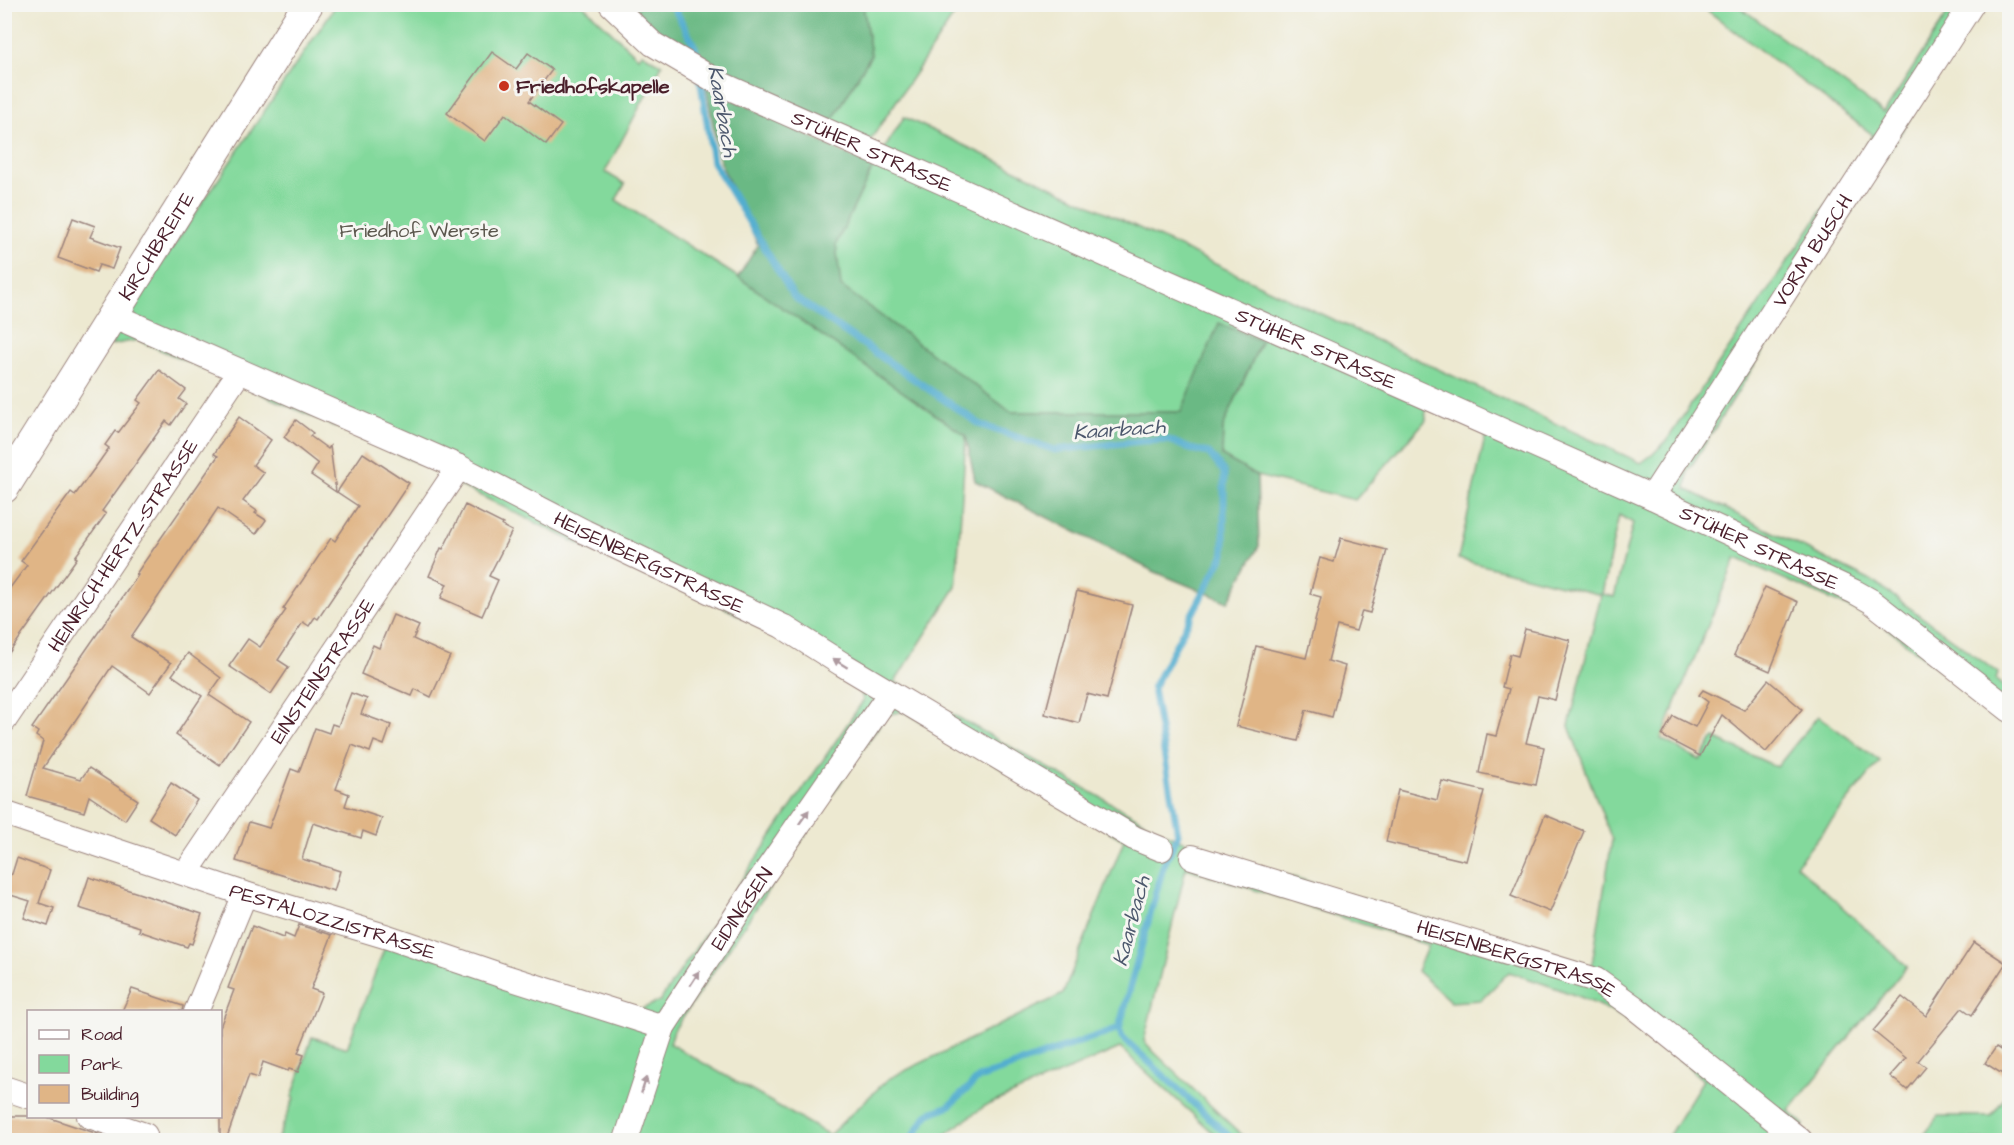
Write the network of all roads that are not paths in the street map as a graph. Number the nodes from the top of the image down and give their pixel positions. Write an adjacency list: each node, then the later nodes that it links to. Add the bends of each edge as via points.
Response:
1 (308, 4): 4 (street, KIRCHBREITE)
2 (611, 4): 8 (street, STÜHER STRASSE, via 653,44 721,84)
3 (1972, 4): 8 (street, VORM BUSCH)
4 (115, 313): 5 (street, HEISENBERGSTRASSE); 7 (street, KIRCHBREITE)
5 (240, 370): 6 (street, HEISENBERGSTRASSE); 11 (street, HEINRICH-HERTZ-STRASSE)
6 (459, 467): 9 (street, HEISENBERGSTRASSE, one-way to 6, via 782,626); 15 (street, EINSTEINSTRASSE)
7 (4, 488)
8 (1652, 497): 10 (street, STÜHER STRASSE, via 1855,591)
9 (890, 693): 13 (street, HEISENBERGSTRASSE, via 1134,838); 18 (street, EIDINGSEN, one-way to 9)
10 (2010, 710)
11 (4, 722)
12 (4, 813): 15 (street, PESTALOZZISTRASSE)
13 (1161, 849)
14 (1192, 857): 24 (street, HEISENBERGSTRASSE, via 1596,980)
15 (186, 873): 16 (street, PESTALOZZISTRASSE)
16 (245, 894): 17 (street); 18 (street, PESTALOZZISTRASSE)
17 (196, 1010)
18 (663, 1027): 23 (street, EIDINGSEN, one-way to 18)
19 (4, 1089): 20 (street)
20 (27, 1096)
21 (97, 1118): 22 (street)
22 (147, 1131)
23 (626, 1140)
24 (1800, 1140)

